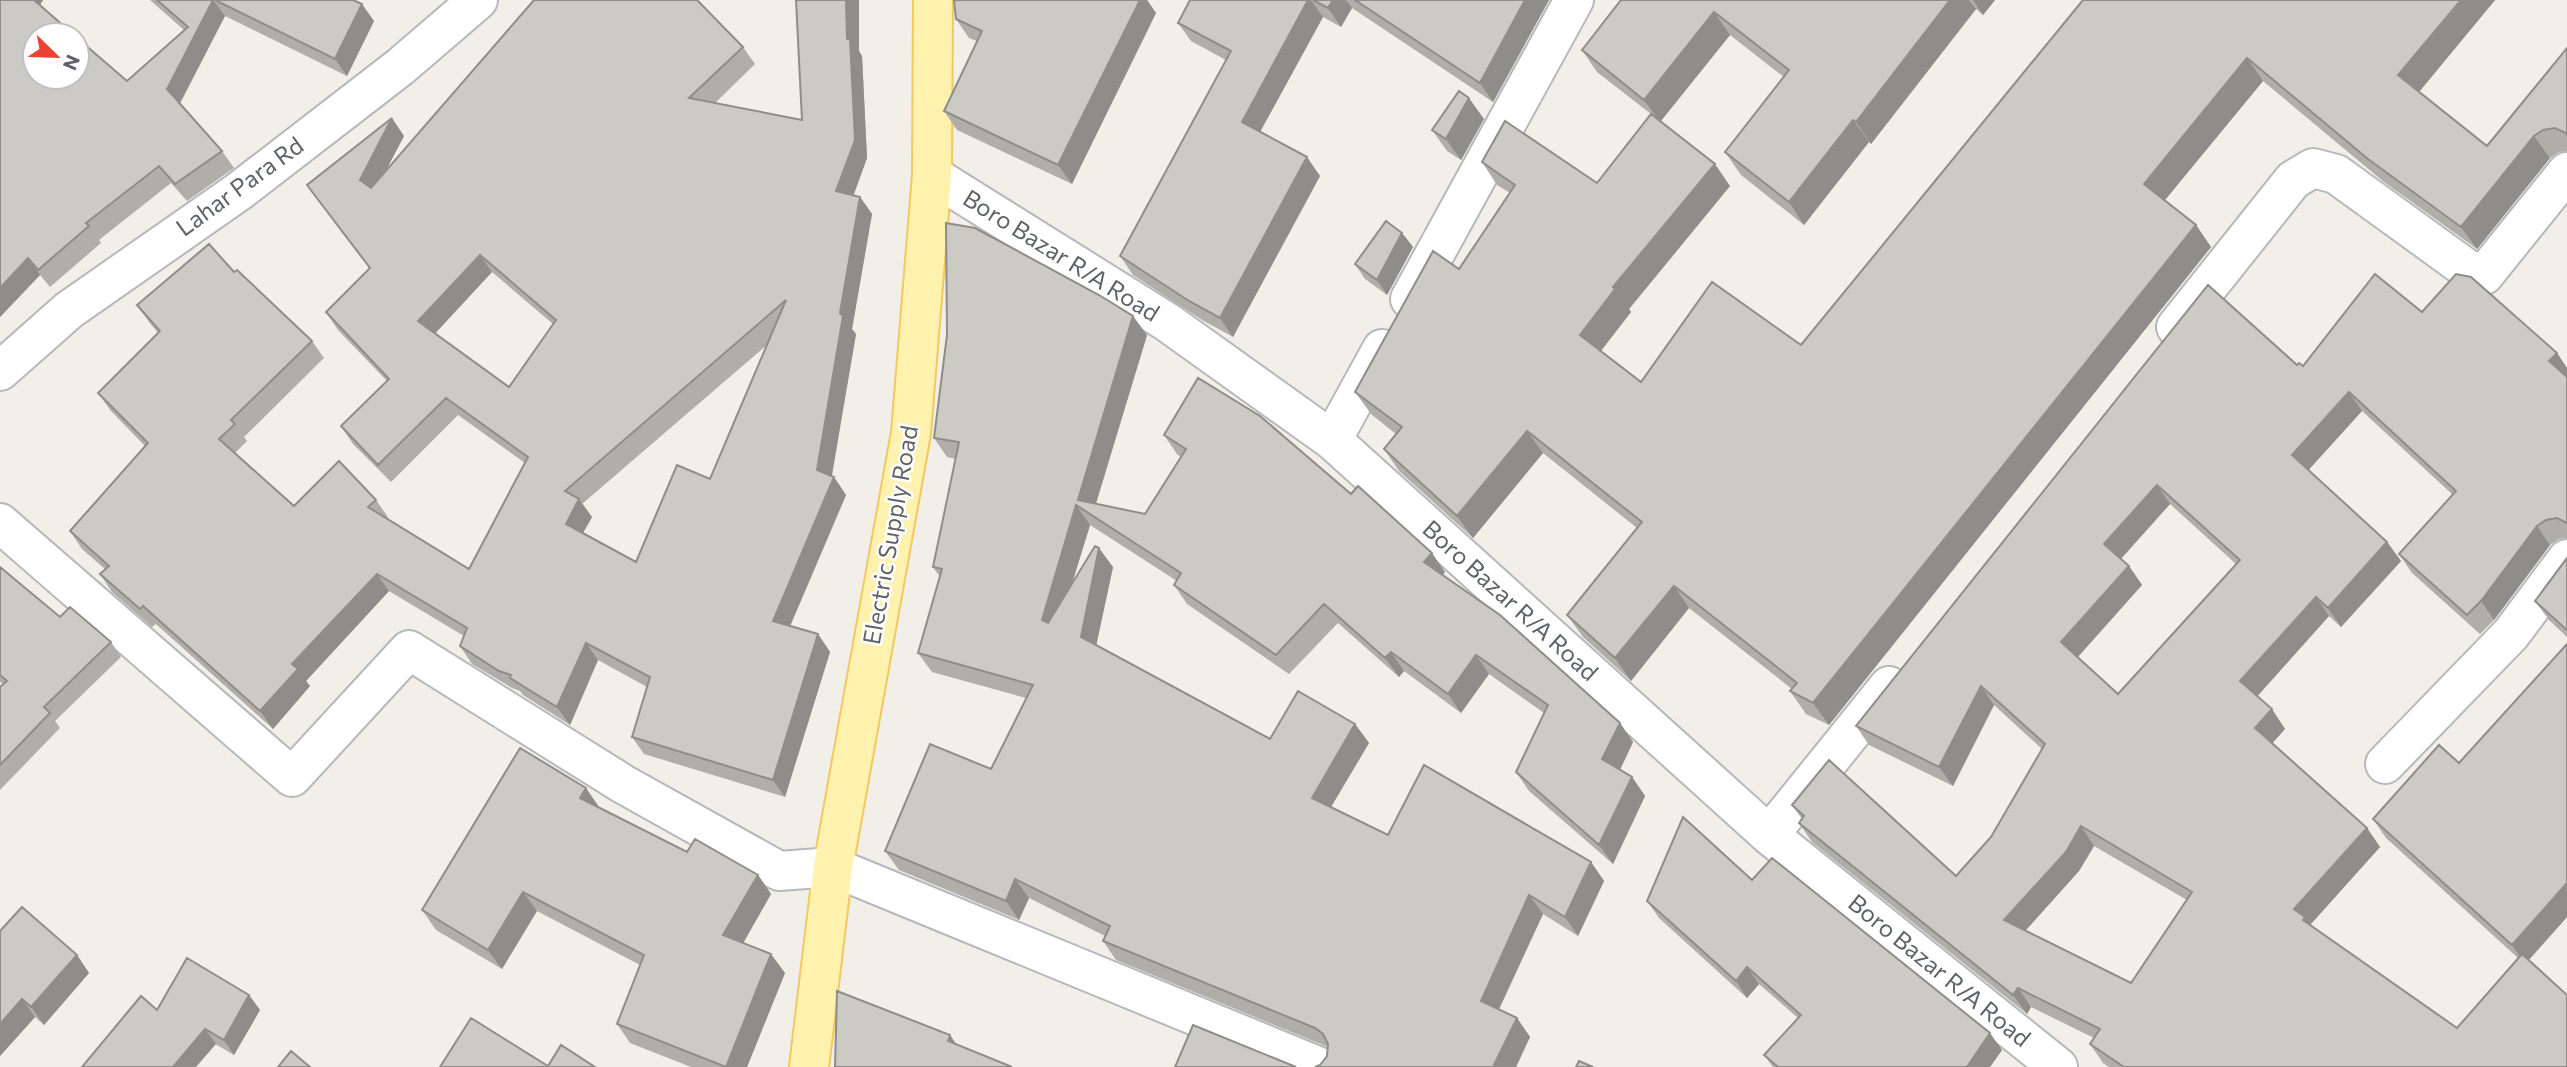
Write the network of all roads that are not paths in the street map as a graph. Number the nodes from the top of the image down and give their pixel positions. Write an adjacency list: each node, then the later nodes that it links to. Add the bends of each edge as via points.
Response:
1 (933, 0): 5 (main road, Electric Supply Road)
2 (1574, 0): 8 (street)
3 (458, 5): 7 (street, Lahar Para Rd, via 400,67 238,192 69,310)
4 (2567, 172): 6 (street, via 2484,275 2467,269 2336,174 2313,168 2293,180)
5 (932, 176): 8 (street, Boro Bazar R/A Road, via 1167,322); 14 (main road, Electric Supply Road, via 911,433)
6 (2153, 355)
7 (0, 371)
8 (1332, 440): 13 (street, Boro Bazar R/A Road)
9 (0, 523): 14 (street, via 292,777 409,650 623,784 779,871)
10 (2567, 559): 12 (street, via 2511,634)
11 (1909, 660): 13 (street)
12 (2385, 764)
13 (1769, 835): 17 (street, Boro Bazar R/A Road)
14 (833, 867): 15 (main road, Electric Supply Road); 16 (street)
15 (809, 1067)
16 (1320, 1067)
17 (2058, 1067)

